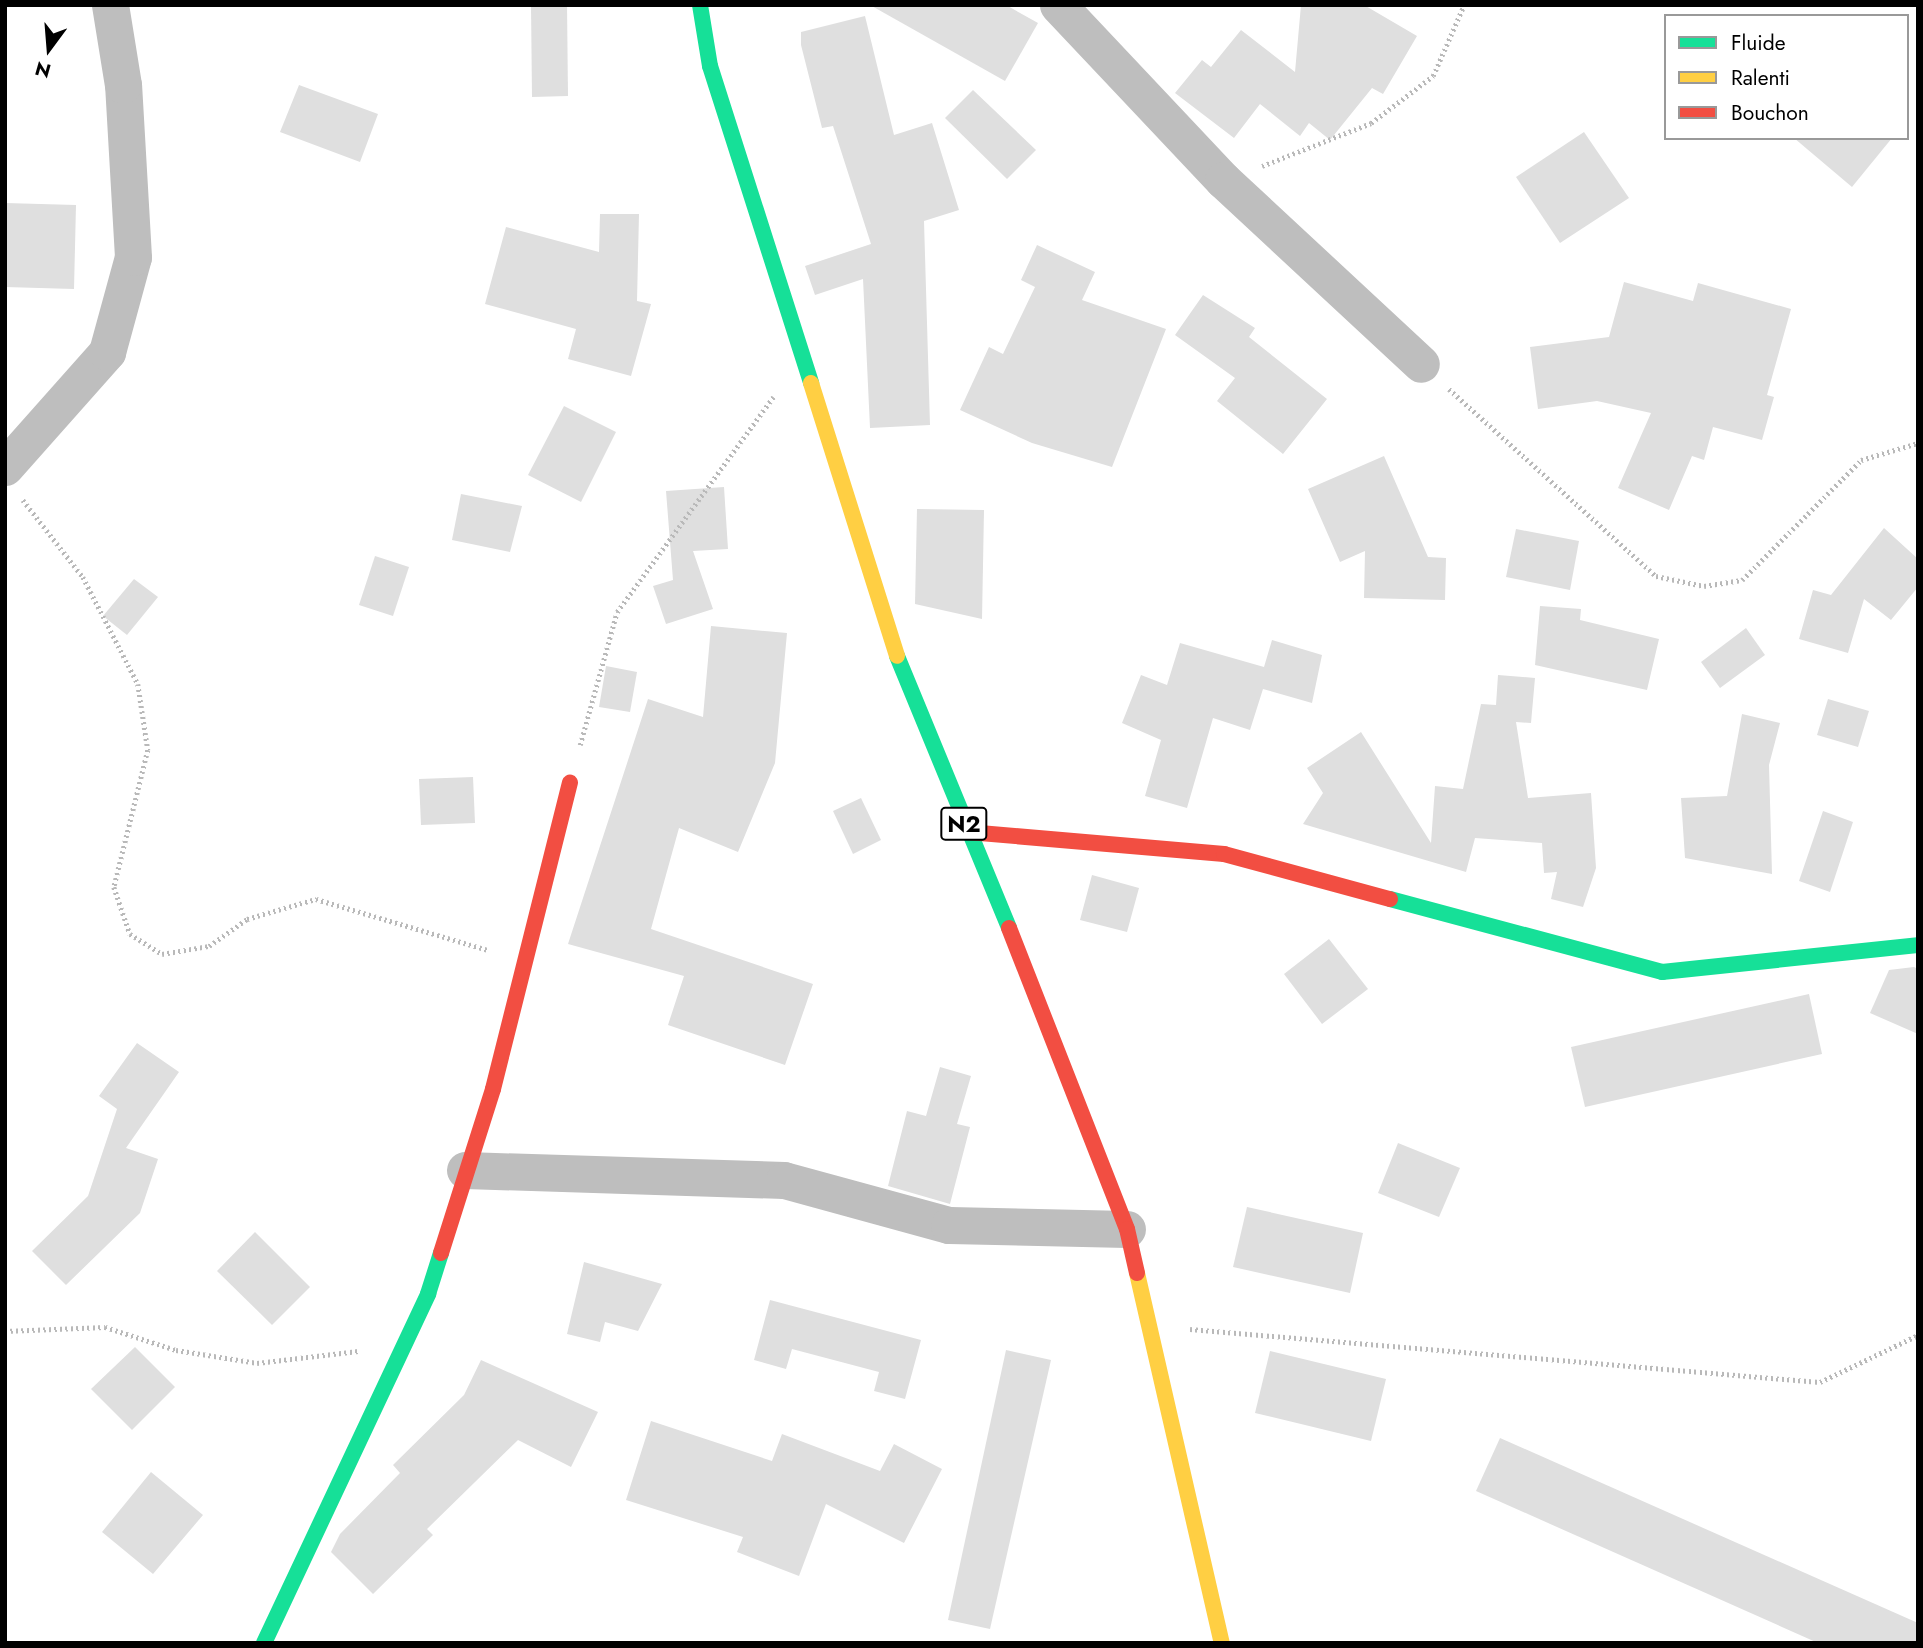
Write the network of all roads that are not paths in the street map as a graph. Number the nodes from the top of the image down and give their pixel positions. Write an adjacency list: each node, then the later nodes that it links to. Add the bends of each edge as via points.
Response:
1 (110, 5): 5 (street, via 123,85 133,257 107,352)
2 (700, 5): 7 (main road, N2, via 710,66 910,696)
3 (1058, 5): 4 (street, via 1223,180)
4 (1421, 363)
5 (10, 478)
6 (570, 783): 9 (main road, via 494,1090)
7 (968, 832): 8 (main road, via 1223,854 1662,972); 10 (main road, N2)
8 (1918, 945)
9 (465, 1170): 10 (street, via 784,1180 949,1225); 11 (main road, via 428,1294)
10 (1127, 1229): 12 (main road, N2)
11 (264, 1643)
12 (1222, 1643)

